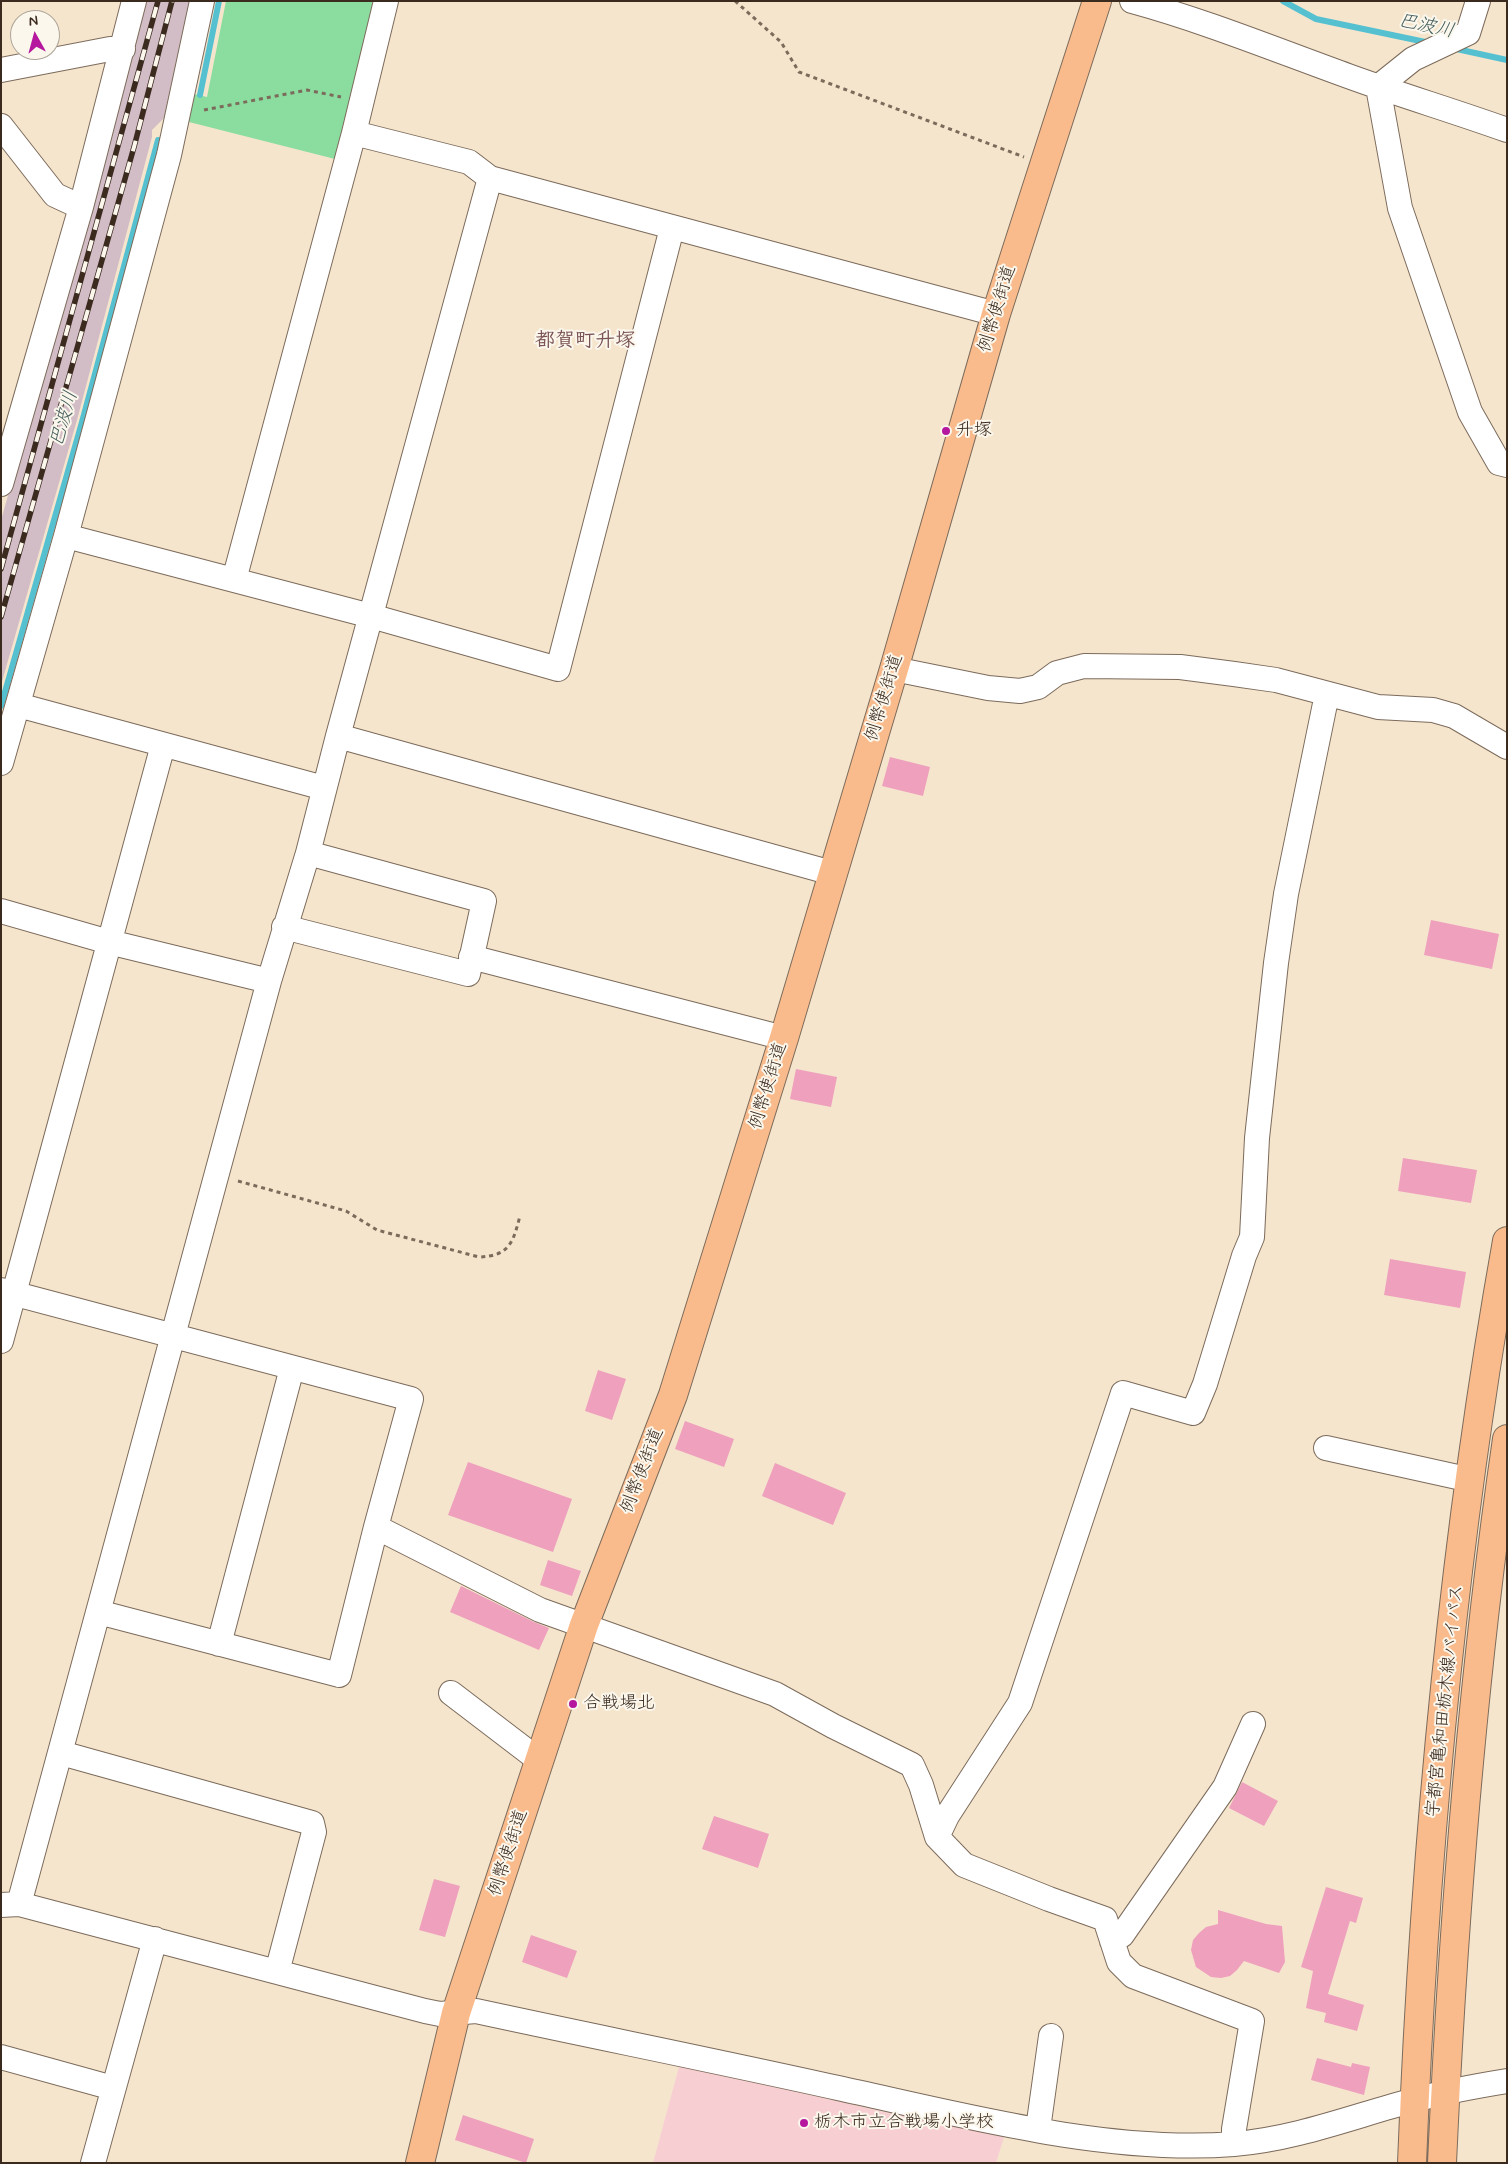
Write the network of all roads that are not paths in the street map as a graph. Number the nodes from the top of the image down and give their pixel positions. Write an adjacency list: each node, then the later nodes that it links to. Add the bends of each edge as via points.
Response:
1 (134, 1): 7 (street)
2 (202, 1): 19 (street, via 169,155)
3 (386, 1): 12 (street)
4 (1097, 1): 16 (main road, 例幣使街道)
5 (1132, 1): 9 (street)
6 (1478, 1): 9 (street, via 1468,33 1413,59)
7 (123, 49): 8 (street); 14 (street)
8 (1, 70)
9 (1378, 87): 11 (street); 17 (street, via 1403,217 1470,412 1499,463)
10 (1, 126): 14 (street, via 55,195)
11 (1507, 130)
12 (354, 133): 13 (street, via 469,162); 20 (street)
13 (490, 178): 15 (street); 21 (street)
14 (81, 207): 18 (street)
15 (672, 228): 16 (street); 21 (street, via 558,669)
16 (996, 314): 22 (main road, 例幣使街道)
17 (1507, 465)
18 (1, 484)
19 (66, 536): 20 (street); 24 (street)
20 (234, 580): 21 (street)
21 (371, 616): 25 (street)
22 (894, 670): 23 (street, via 1020,691 1038,687 1056,673 1084,666 1180,667 1276,680); 31 (main road, 例幣使街道)
23 (1327, 694): 27 (street, via 1378,708 1433,710 1454,716); 55 (street, via 1286,894 1276,964 1257,1138 1252,1237 1205,1384 1193,1414 1124,1393 1020,1703)
24 (18, 704): 26 (street); 28 (street)
25 (338, 736): 29 (street); 31 (street)
26 (163, 745): 29 (street); 34 (street)
27 (1507, 747)
28 (1, 763)
29 (324, 788): 30 (street)
30 (308, 854): 33 (street); 35 (street, via 484,901)
31 (832, 873): 37 (main road, 例幣使街道)
32 (1, 911): 34 (street)
33 (284, 927): 35 (street, via 468,974); 36 (street)
34 (109, 942): 36 (street); 39 (street)
35 (471, 957): 37 (street)
36 (269, 981): 41 (street)
37 (784, 1038): 49 (main road, 例幣使街道, via 673,1395)
38 (1507, 1241): 40 (main road, 宇都宮亀和田栃木線バイパス)
39 (8, 1291): 41 (street); 42 (street)
40 (1501, 1310): 46 (main road, 宇都宮亀和田栃木線バイパス)
41 (173, 1336): 43 (street); 48 (street)
42 (1, 1341)
43 (292, 1368): 47 (street, via 411,1399); 50 (street)
44 (1507, 1439): 65 (main road, 宇都宮亀和田栃木線バイパス, via 1478,1651 1467,1766)
45 (1326, 1448): 46 (street)
46 (1470, 1480): 66 (main road, 宇都宮亀和田栃木線バイパス, via 1437,1785 1422,1955)
47 (376, 1527): 49 (street, via 540,1610); 50 (street, via 339,1675)
48 (98, 1612): 50 (street); 53 (street)
49 (584, 1624): 54 (main road, 例幣使街道); 55 (street, via 775,1694 912,1766)
50 (219, 1644)
51 (451, 1693): 54 (street)
52 (1253, 1724): 58 (street, via 1225,1787 1122,1935)
53 (60, 1753): 56 (street); 59 (street, via 312,1823 314,1832)
54 (540, 1761): 60 (main road, 例幣使街道)
55 (936, 1837): 58 (street, via 964,1866 1105,1919)
56 (10, 1904): 57 (street)
57 (155, 1939): 59 (street); 64 (street)
58 (1112, 1940): 68 (street, via 1119,1962 1133,1976 1252,2021 1234,2129)
59 (277, 1972): 60 (street, via 424,2011)
60 (456, 2012): 67 (street, via 476,2011); 70 (main road, 例幣使街道)
61 (1051, 2036): 67 (street)
62 (1, 2057): 64 (street)
63 (1507, 2081): 65 (street)
64 (113, 2088): 69 (street)
65 (1445, 2093): 66 (street); 72 (main road, 宇都宮亀和田栃木線バイパス)
66 (1414, 2100): 68 (street, via 1313,2130); 71 (main road, 宇都宮亀和田栃木線バイパス)
67 (1038, 2129): 68 (street, via 1102,2140)
68 (1223, 2150)
69 (98, 2162)
70 (420, 2163)
71 (1412, 2163)
72 (1442, 2163)

